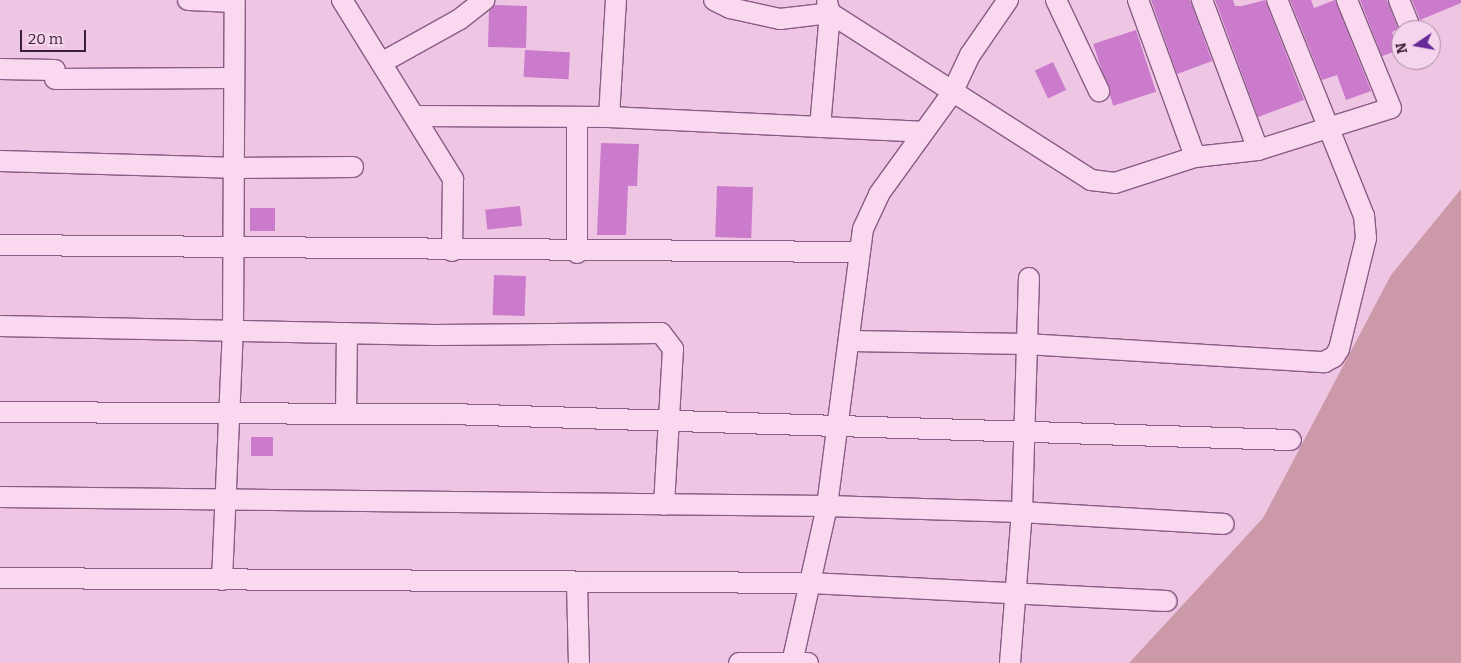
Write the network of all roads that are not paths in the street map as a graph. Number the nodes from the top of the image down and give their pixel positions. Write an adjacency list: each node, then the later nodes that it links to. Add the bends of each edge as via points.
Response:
1 (188, 0): 13 (street)
2 (342, 0): 16 (street)
3 (484, 0): 16 (street, via 460,19)
4 (616, 0): 23 (street)
5 (714, 0): 14 (street, via 730,8 780,19)
6 (1008, 0): 20 (street, via 970,55)
7 (1056, 0): 19 (street)
8 (1138, 0): 28 (street)
9 (1202, 0): 27 (street)
10 (1277, 0): 25 (street)
11 (1347, 0): 25 (street, via 1391,108)
12 (1399, 0): 15 (street)
13 (234, 1): 18 (street)
14 (828, 7): 20 (street); 24 (street)
15 (1407, 20)
16 (381, 63): 21 (street)
17 (0, 69): 18 (street, via 55,74)
18 (233, 78): 31 (street)
19 (1099, 91)
20 (952, 93): 26 (street); 28 (street, via 1091,180 1115,183)
21 (416, 116): 22 (street); 34 (street, via 453,178)
22 (578, 117): 23 (street); 36 (street)
23 (609, 117): 24 (street)
24 (820, 127): 26 (street)
25 (1328, 128): 27 (street); 42 (street, via 1364,216 1366,238 1339,349 1334,358 1324,362)
26 (924, 132): 35 (street, via 879,194 863,229)
27 (1258, 150): 28 (street)
28 (1194, 157)
29 (0, 161): 31 (street)
30 (354, 167): 31 (street)
31 (231, 168): 33 (street)
32 (0, 245): 33 (street)
33 (234, 248): 34 (street); 39 (street)
34 (452, 251): 36 (street)
35 (858, 252): 36 (street); 41 (street)
36 (577, 253)
37 (1029, 278): 42 (street)
38 (0, 326): 39 (street)
39 (233, 330): 40 (street); 44 (street)
40 (347, 333): 45 (street); 46 (street, via 662,333 673,349)
41 (851, 342): 42 (street); 47 (street)
42 (1026, 344): 48 (street)
43 (0, 412): 44 (street)
44 (231, 414): 45 (street); 51 (street)
45 (346, 414): 46 (street)
46 (667, 420): 47 (street); 52 (street)
47 (838, 425): 48 (street); 53 (street)
48 (1025, 431): 49 (street); 54 (street)
49 (1291, 440)
50 (0, 497): 51 (street)
51 (226, 502): 52 (street); 57 (street)
52 (664, 505): 53 (street)
53 (826, 506): 54 (street); 59 (street)
54 (1022, 512): 55 (street); 60 (street)
55 (1224, 524)
56 (0, 578): 57 (street)
57 (222, 580): 58 (street, via 407,579)
58 (577, 583): 59 (street); 62 (street)
59 (810, 583): 60 (street); 64 (street)
60 (1017, 593): 61 (street); 65 (street)
61 (1167, 600)
62 (579, 663)
63 (739, 663): 64 (street)
64 (797, 663)
65 (1010, 663)

